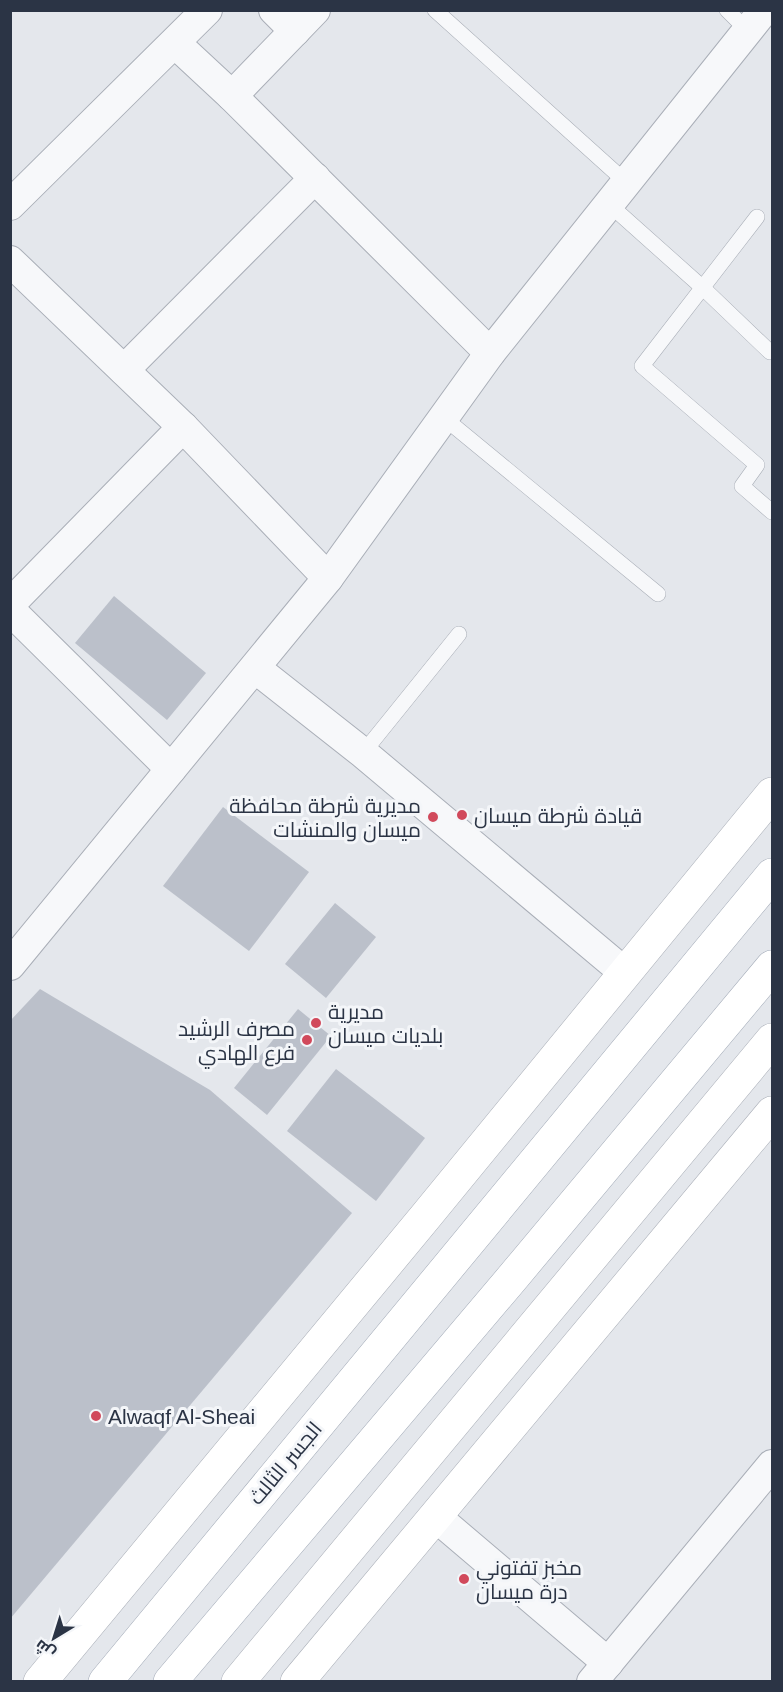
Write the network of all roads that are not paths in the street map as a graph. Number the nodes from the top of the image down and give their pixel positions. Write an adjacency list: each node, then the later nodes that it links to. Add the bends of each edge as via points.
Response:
1 (207, 10): 7 (street)
2 (274, 10): 5 (street)
3 (435, 10): 10 (lane)
4 (727, 10): 6 (lane)
5 (305, 21): 8 (street)
6 (756, 21): 10 (street)
7 (175, 43): 8 (street); 11 (street)
8 (232, 96): 9 (street)
9 (315, 178): 15 (street); 17 (street)
10 (618, 194): 14 (lane); 15 (street)
11 (10, 205)
12 (757, 217): 14 (lane)
13 (10, 261): 17 (street)
14 (703, 288): 16 (lane); 20 (lane, via 642,366 757,465 742,486)
15 (490, 352): 18 (street)
16 (770, 352)
17 (124, 370): 19 (street)
18 (443, 417): 21 (street); 22 (lane)
19 (183, 427): 21 (street); 23 (street)
20 (772, 512)
21 (328, 579): 26 (street)
22 (658, 594)
23 (10, 604)
24 (10, 610): 28 (street)
25 (459, 634): 27 (lane)
26 (255, 668): 27 (street); 28 (street)
27 (363, 753): 33 (street)
28 (171, 770): 31 (street)
29 (772, 794): 33 (street)
30 (772, 875): 41 (street, الجسر الثالث)
31 (10, 965)
32 (772, 967): 42 (street)
33 (625, 973): 40 (street)
34 (772, 1040): 35 (street)
35 (729, 1093): 36 (street); 43 (street)
36 (769, 1118): 38 (street)
37 (772, 1465): 39 (street)
38 (435, 1516): 39 (street); 44 (street)
39 (600, 1672)
40 (46, 1675)
41 (105, 1682)
42 (170, 1682)
43 (238, 1682)
44 (297, 1682)

